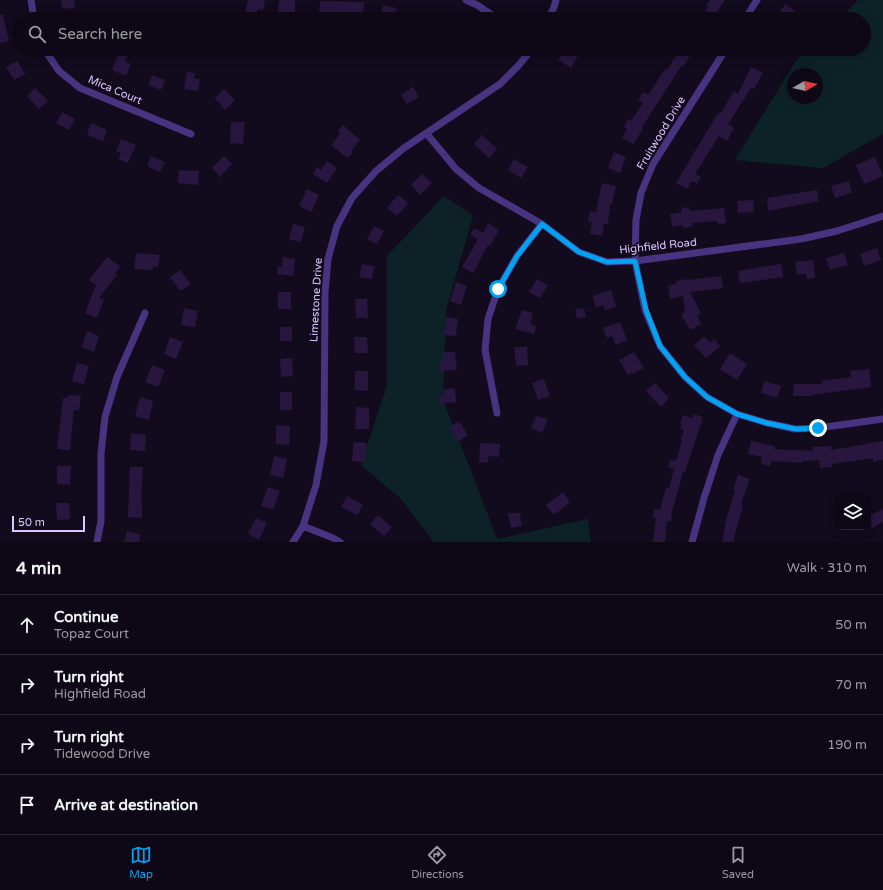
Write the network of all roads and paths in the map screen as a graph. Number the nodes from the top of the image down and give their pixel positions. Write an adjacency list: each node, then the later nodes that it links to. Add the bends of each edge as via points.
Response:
1 (32, 0): 5 (street)
2 (466, 0): 6 (street)
3 (556, 0): 7 (street)
4 (757, 0): 8 (street)
5 (33, 12)
6 (488, 12)
7 (552, 12)
8 (749, 12)
9 (48, 56): 12 (street, Mica Court, via 58,71 80,88)
10 (526, 56): 13 (street, Limestone Drive, via 500,84)
11 (722, 56): 16 (street, Fruitwood Drive, via 653,164 641,193 636,220)
12 (191, 134)
13 (427, 134): 15 (street, Highfield Road, via 456,169 478,188); 21 (street, Limestone Drive, via 404,148 376,171 352,198 337,226 328,259 325,293 324,441 316,485)
14 (883, 216): 16 (street, Highfield Road, via 837,231 801,239)
15 (542, 224): 16 (street, Highfield Road, via 579,252 607,262); 18 (street, via 505,276 488,319 485,350)
16 (635, 261): 19 (street, Fruitwood Drive, via 646,310 660,346 685,377 707,397)
17 (145, 314): 22 (street, via 117,377 105,417 101,453 101,522)
18 (497, 413)
19 (737, 414): 20 (street, Fruitwood Drive, via 796,429); 25 (street, via 716,462)
20 (883, 419)
21 (303, 526): 23 (street, Limestone Drive); 24 (street)
22 (97, 542)
23 (293, 542)
24 (340, 542)
25 (692, 542)

